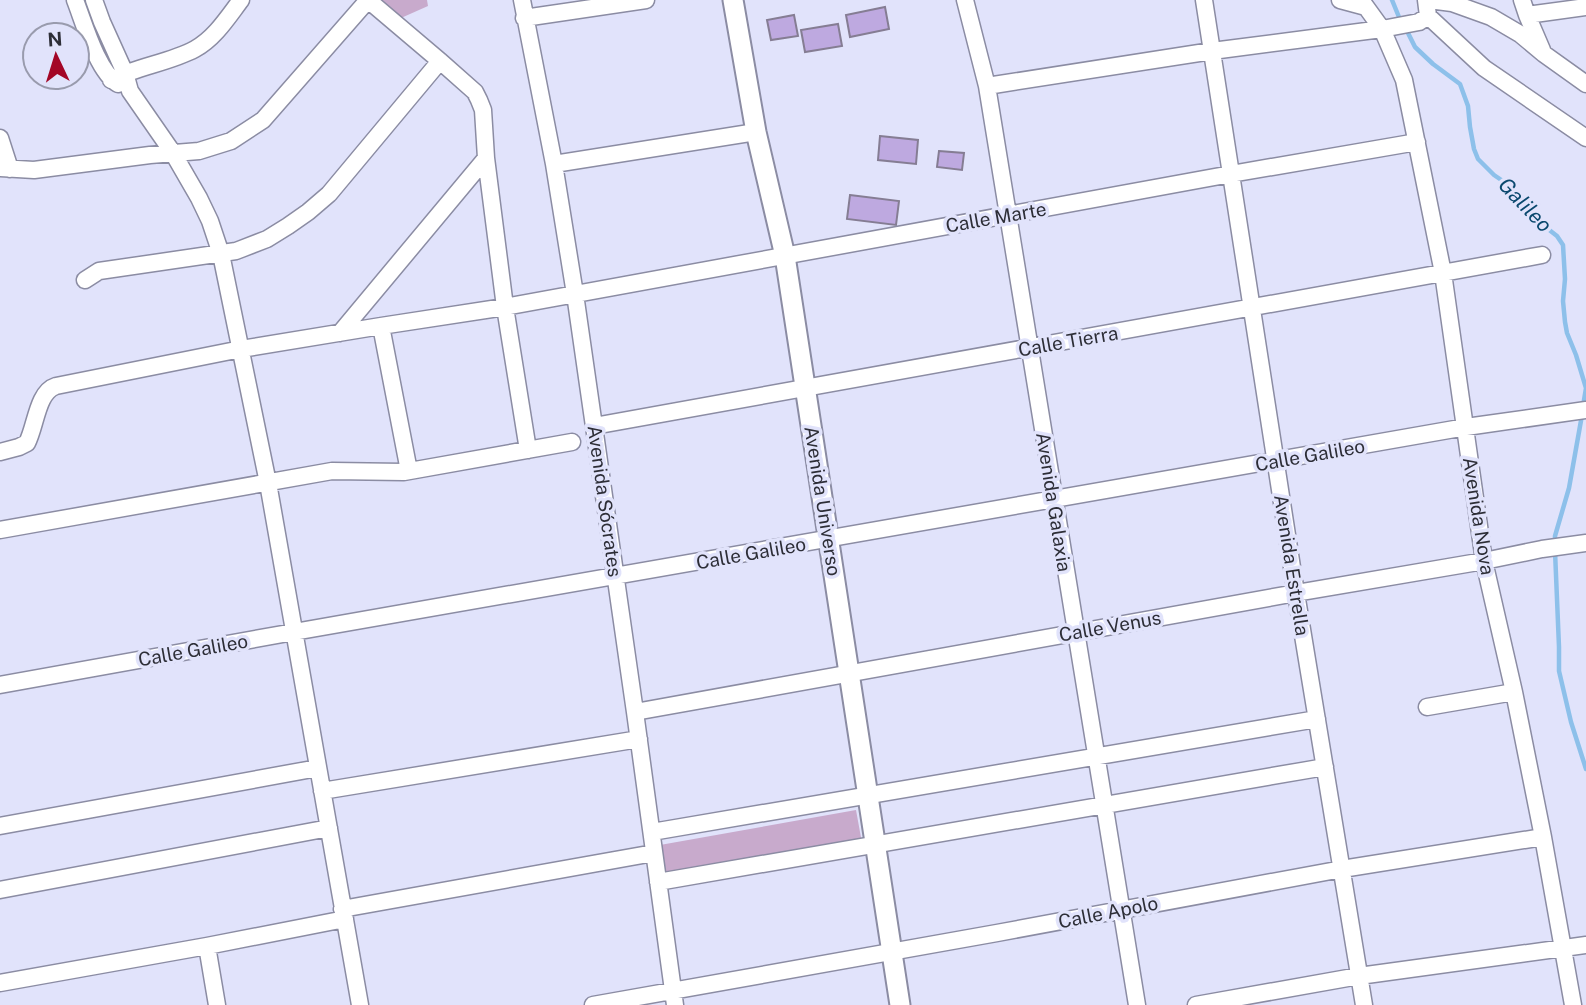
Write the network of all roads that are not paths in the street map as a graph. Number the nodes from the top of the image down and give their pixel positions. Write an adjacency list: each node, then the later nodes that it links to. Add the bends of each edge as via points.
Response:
1 (75, 0): 20 (street, via 103,69)
2 (94, 0): 20 (street)
3 (242, 0): 20 (street, via 212,37 196,48)
4 (368, 0): 19 (street); 27 (street, via 263,120 214,148)
5 (522, 0): 15 (street, Avenida Sócrates)
6 (646, 0): 15 (street)
7 (733, 0): 23 (street, Avenida Universo)
8 (965, 0): 22 (street, Avenida Galaxia)
9 (1204, 0): 17 (street, Avenida Estrella)
10 (1340, 0): 11 (street)
11 (1363, 4): 16 (street, Avenida Nova)
12 (1586, 6): 13 (street)
13 (1525, 8): 18 (street)
14 (1426, 10): 16 (street); 18 (street, via 1452,3 1491,17); 25 (street, via 1484,68)
15 (524, 18): 29 (street, Avenida Sócrates)
16 (1388, 28): 17 (street); 26 (street, Avenida Nova)
17 (1212, 51): 22 (street); 31 (street, Avenida Estrella)
18 (1544, 54): 21 (street)
19 (440, 61): 28 (street, via 479,100); 33 (street, via 329,194 267,239)
20 (118, 76): 27 (street)
21 (1586, 84)
22 (987, 86): 32 (street, Avenida Galaxia)
23 (756, 132): 29 (street); 35 (street, Avenida Universo)
24 (0, 138): 30 (street)
25 (1586, 138)
26 (1417, 142): 31 (street, Calle Marte); 36 (street, Avenida Nova)
27 (173, 153): 30 (street, via 34,170); 33 (street, via 210,221)
28 (486, 158): 39 (street); 42 (street)
29 (554, 164): 38 (street, Avenida Sócrates)
30 (5, 168)
31 (1231, 174): 32 (street, Calle Marte); 40 (street, Avenida Estrella)
32 (1007, 215): 35 (street, Calle Marte); 43 (street, Avenida Galaxia)
33 (221, 254): 37 (street, via 99,271); 44 (street)
34 (1542, 255): 36 (street, Calle Tierra)
35 (785, 256): 38 (street, Calle Marte); 45 (street, Avenida Universo)
36 (1443, 273): 40 (street, Calle Tierra); 48 (street, Avenida Nova)
37 (85, 280)
38 (575, 295): 39 (street, Calle Marte); 47 (street, Avenida Sócrates)
39 (505, 307): 41 (street, Calle Marte); 50 (street)
40 (1252, 308): 43 (street, Calle Tierra); 52 (street, Avenida Estrella)
41 (381, 326): 42 (street, Calle Marte); 53 (street)
42 (340, 333): 44 (street, Calle Marte)
43 (1029, 348): 45 (street, Calle Tierra); 55 (street, Avenida Galaxia)
44 (241, 349): 51 (street, Calle Marte, via 50,388 27,443); 54 (street)
45 (806, 388): 47 (street, Calle Tierra); 57 (street, Avenida Universo)
46 (1586, 410): 48 (street, Calle Galileo)
47 (594, 426): 60 (street, Avenida Sócrates)
48 (1466, 428): 52 (street, Calle Galileo); 59 (street, Avenida Nova)
49 (572, 442): 50 (street)
50 (528, 450): 53 (street)
51 (0, 452)
52 (1275, 461): 55 (street, Calle Galileo); 61 (street, Avenida Estrella)
53 (409, 471): 54 (street, via 332,471)
54 (268, 483): 56 (street); 62 (street)
55 (1053, 500): 57 (street, Calle Galileo); 63 (street, Avenida Galaxia)
56 (0, 530)
57 (829, 540): 60 (street, Calle Galileo); 64 (street, Avenida Universo)
58 (1583, 544): 59 (street, Calle Venus)
59 (1484, 561): 61 (street, Calle Venus); 66 (street, Avenida Nova)
60 (615, 577): 62 (street, Calle Galileo); 68 (street, Avenida Sócrates)
61 (1296, 593): 63 (street, Calle Venus); 69 (street, Avenida Estrella)
62 (294, 632): 65 (street, Calle Galileo); 73 (street)
63 (1075, 632): 64 (street, Calle Venus); 71 (street, Avenida Galaxia)
64 (849, 674): 68 (street, Calle Venus); 75 (street, Avenida Universo)
65 (0, 685)
66 (1514, 692): 67 (street); 80 (street, Avenida Nova)
67 (1427, 707)
68 (635, 712): 70 (street, Avenida Sócrates)
69 (1317, 719): 71 (street); 72 (street, Avenida Estrella)
70 (639, 739): 74 (street); 79 (street, Avenida Sócrates)
71 (1096, 757): 75 (street); 76 (street, Avenida Galaxia)
72 (1325, 767): 76 (street); 83 (street, Avenida Estrella)
73 (318, 768): 74 (street); 77 (street)
74 (322, 791): 78 (street)
75 (867, 795): 79 (street); 81 (street, Avenida Universo)
76 (1104, 805): 81 (street); 86 (street, Avenida Galaxia)
77 (0, 826)
78 (329, 828): 85 (street); 87 (street)
79 (652, 832): 82 (street, Avenida Sócrates)
80 (1543, 837): 83 (street, Calle Apolo); 90 (street, Avenida Nova)
81 (875, 845): 84 (street); 91 (street, Avenida Universo)
82 (654, 853): 84 (street, Avenida Sócrates); 87 (street)
83 (1342, 869): 86 (street, Calle Apolo); 92 (street, Avenida Estrella)
84 (658, 883): 94 (street, Avenida Sócrates)
85 (0, 890)
86 (1121, 910): 91 (street, Calle Apolo); 99 (street, Avenida Galaxia)
87 (344, 914): 89 (street); 96 (street)
88 (1586, 944): 90 (street)
89 (207, 946): 93 (street); 95 (street)
90 (1564, 948): 92 (street); 102 (street, Avenida Nova)
91 (891, 952): 94 (street, Calle Apolo); 98 (street, Avenida Universo)
92 (1359, 976): 100 (street); 101 (street, Avenida Estrella)
93 (0, 983)
94 (674, 998): 97 (street, Calle Apolo)
95 (217, 1005)
96 (360, 1005)
97 (593, 1005)
98 (900, 1005)
99 (1137, 1005)
100 (1196, 1005)
101 (1364, 1005)
102 (1573, 1005)

